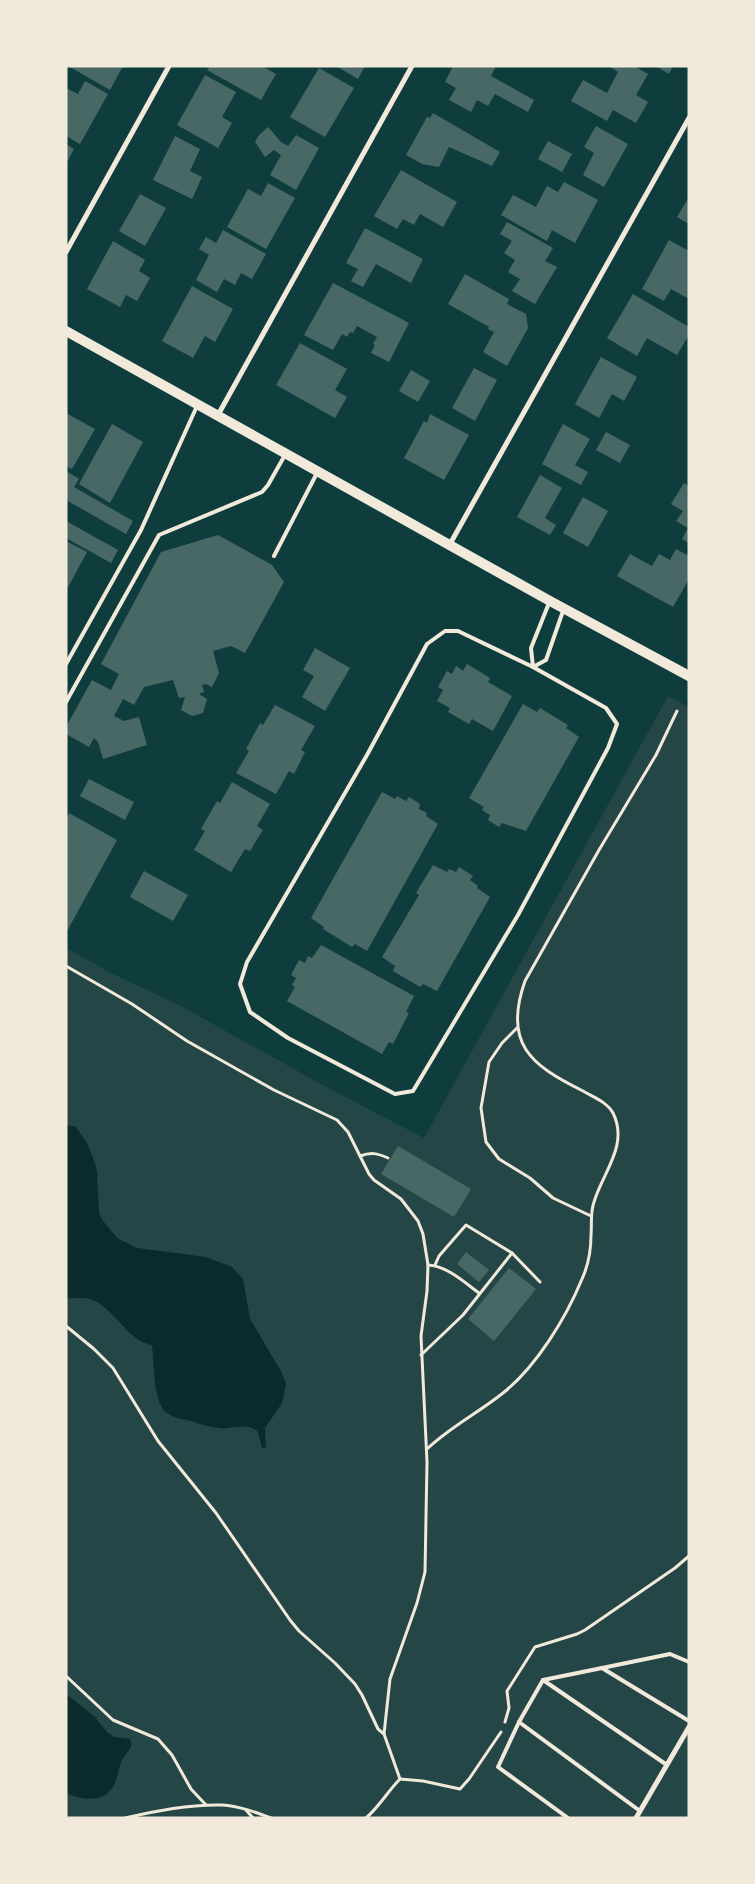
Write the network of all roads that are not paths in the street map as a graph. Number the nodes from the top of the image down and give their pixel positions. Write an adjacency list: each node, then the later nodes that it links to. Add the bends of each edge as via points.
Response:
1 (169, 66): 4 (street)
2 (412, 66): 7 (street)
3 (689, 118): 10 (street)
4 (66, 252)
5 (66, 331): 6 (main road)
6 (198, 404): 7 (main road); 14 (lane, via 140,530)
7 (218, 415): 8 (main road)
8 (286, 453): 9 (main road); 17 (lane, via 262,492 159,535)
9 (318, 471): 10 (main road); 11 (lane)
10 (450, 544): 12 (main road)
11 (274, 556)
12 (550, 601): 13 (main road); 15 (lane, via 531,648)
13 (564, 609): 15 (lane, via 546,660); 16 (main road)
14 (66, 664)
15 (533, 668): 15 (lane, via 606,708 617,724 608,748 518,915 413,1091 395,1094 288,1038 250,1012 240,984 247,962 427,644 445,631 458,631)
16 (688, 674)
17 (66, 702)
18 (689, 1662): 19 (lane, via 670,1654)
19 (602, 1668): 20 (lane); 21 (lane)
20 (543, 1680): 22 (lane); 24 (lane)
21 (689, 1721)
22 (519, 1722): 25 (lane); 26 (lane, via 498,1767)
23 (689, 1727): 24 (street)
24 (667, 1764): 25 (street)
25 (640, 1811): 27 (street)
26 (568, 1818)
27 (636, 1818)

